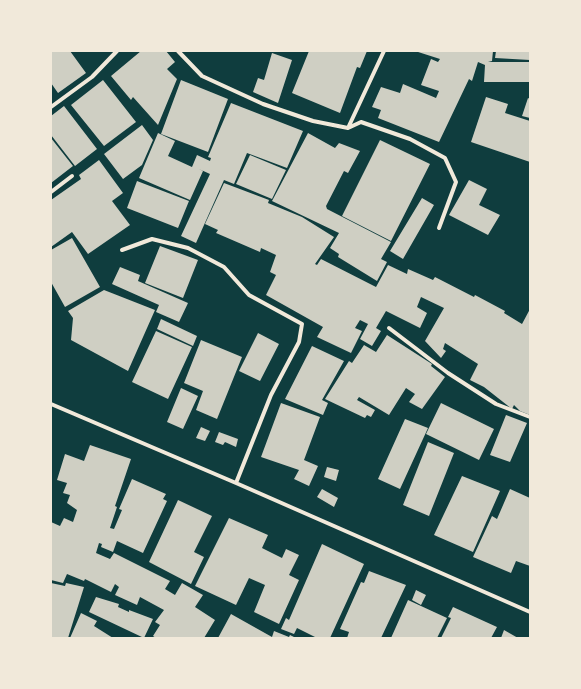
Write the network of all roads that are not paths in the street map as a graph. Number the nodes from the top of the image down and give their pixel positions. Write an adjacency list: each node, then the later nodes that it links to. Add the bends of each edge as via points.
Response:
1 (117, 51): 4 (street, via 92,77)
2 (178, 51): 5 (street, via 202,76 263,104 313,121)
3 (384, 51): 5 (street)
4 (51, 107)
5 (348, 128): 8 (street, via 361,122 410,139 445,158 456,182)
6 (72, 176): 7 (street)
7 (51, 192)
8 (439, 228)
9 (122, 250): 13 (street, via 152,239 188,248 224,267 249,295 302,324 299,342 271,395)
10 (389, 328): 12 (street, via 448,373 490,400)
11 (51, 404): 13 (street)
12 (530, 417)
13 (236, 482): 14 (street)
14 (530, 612)

